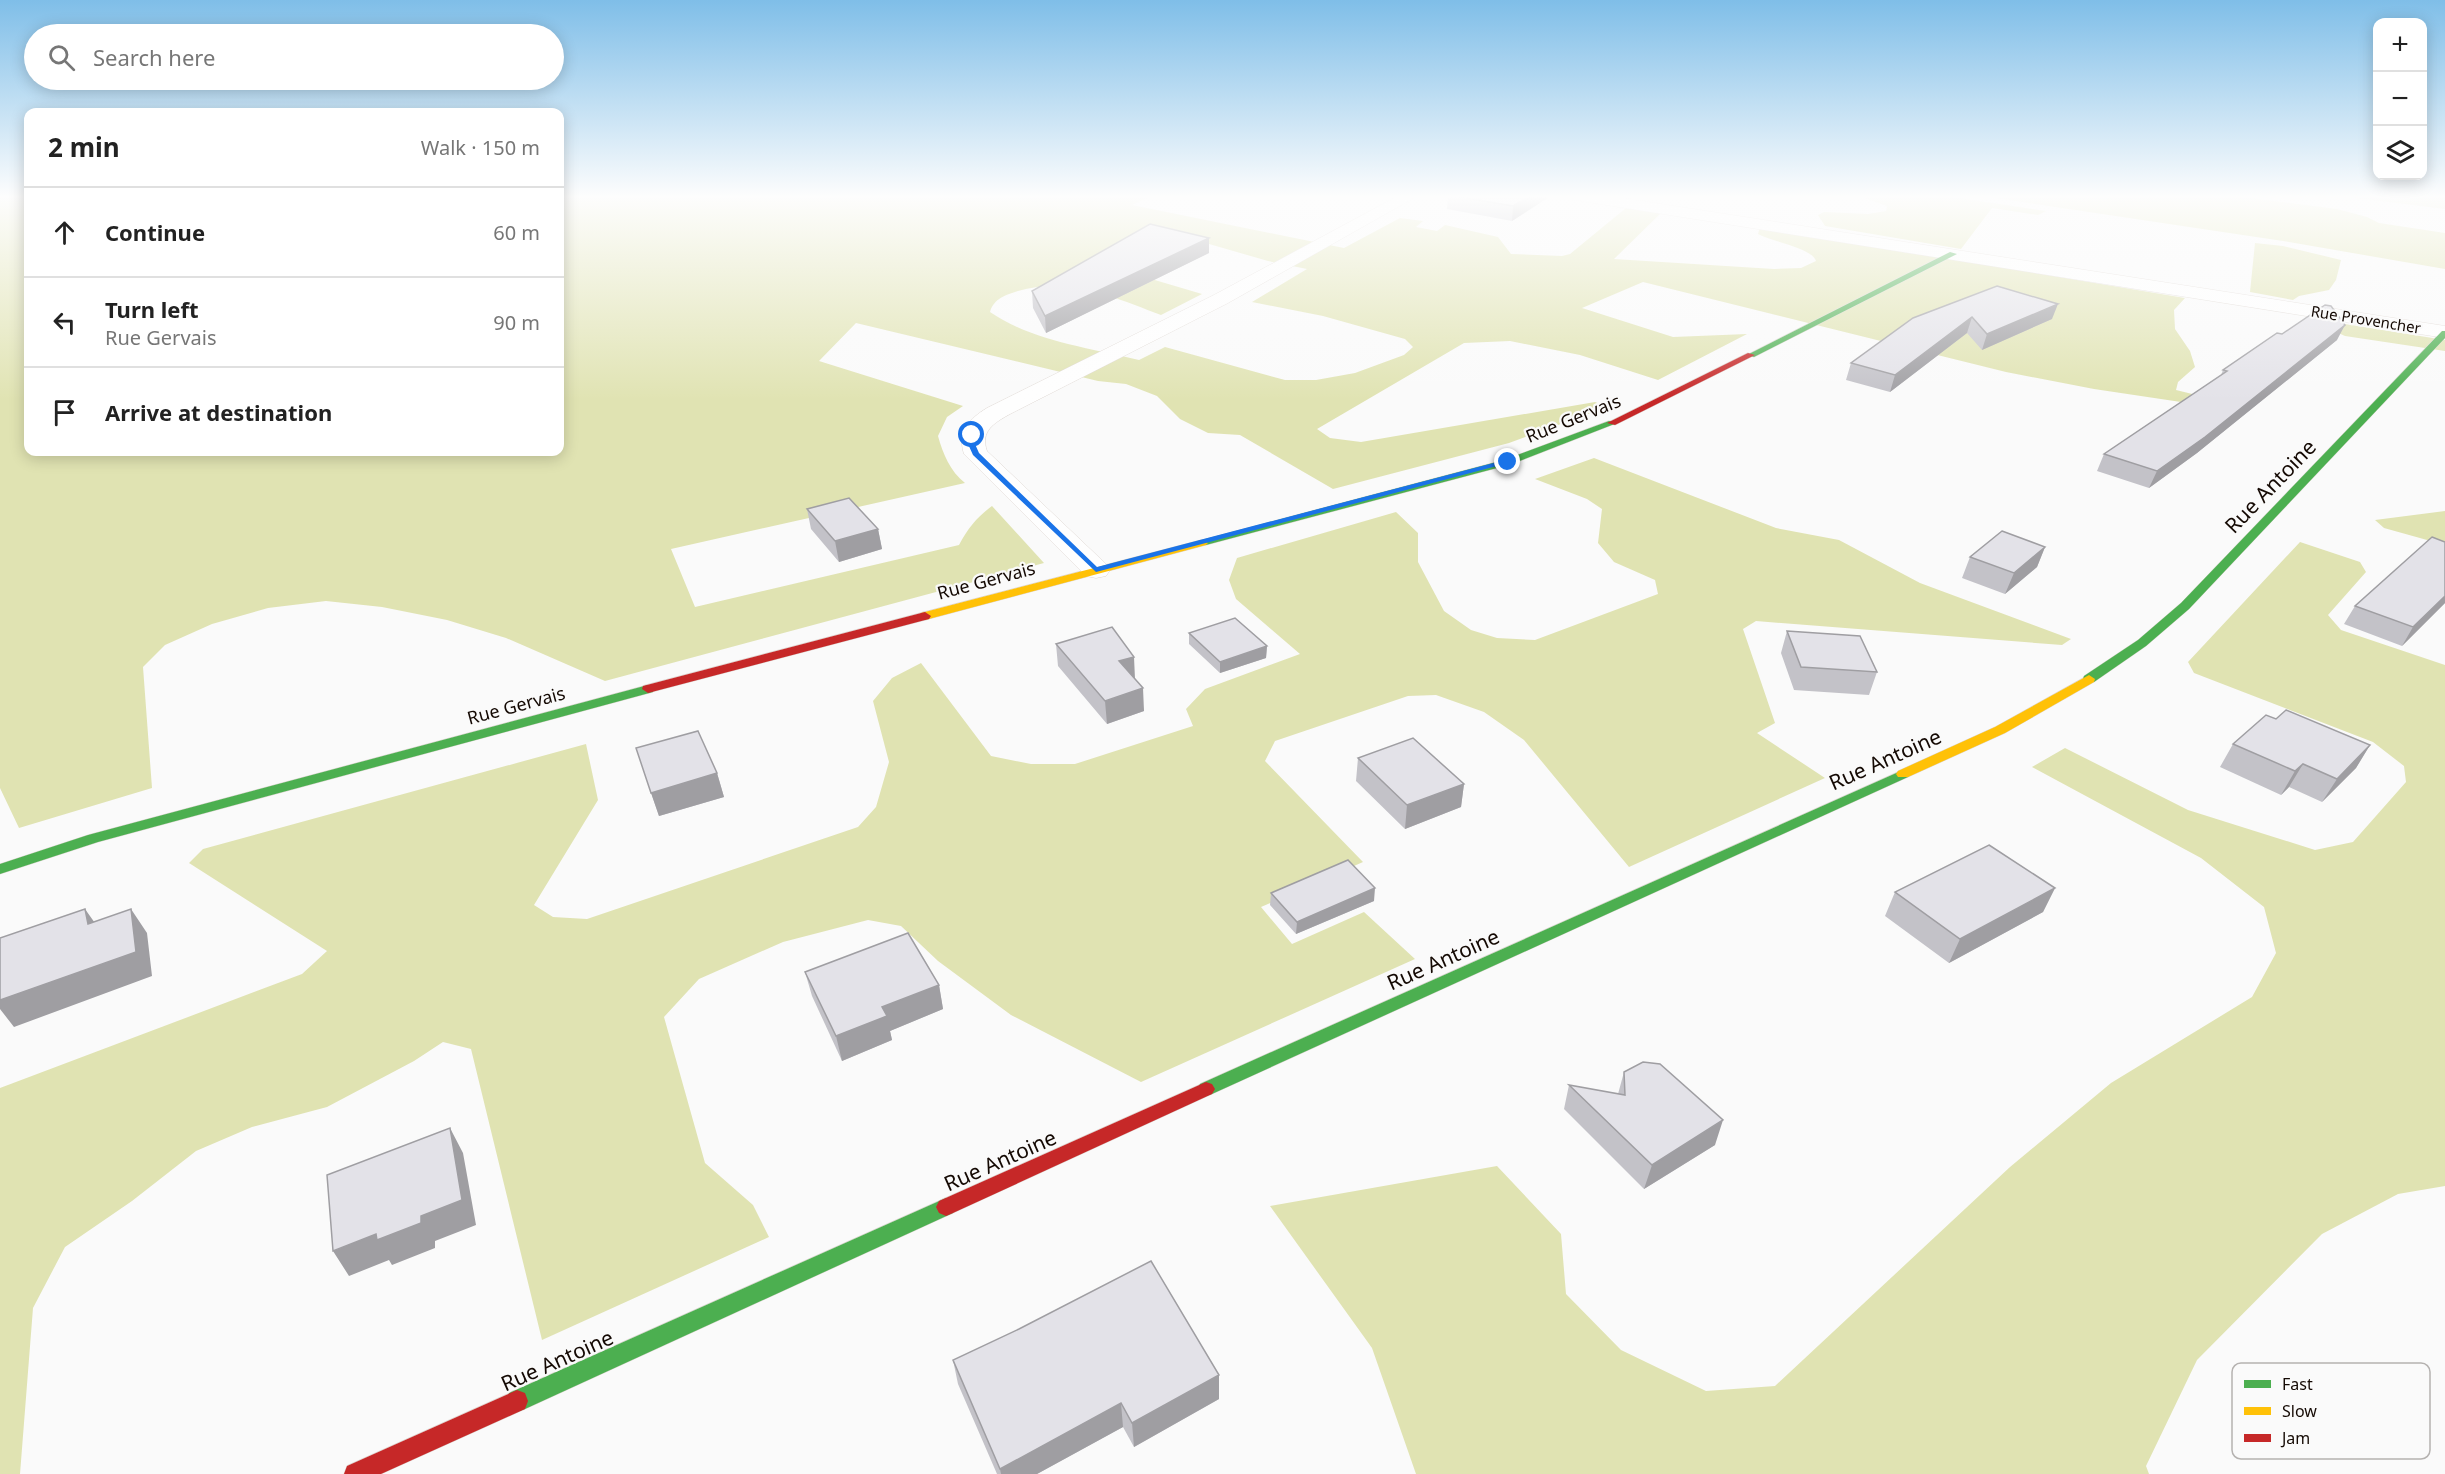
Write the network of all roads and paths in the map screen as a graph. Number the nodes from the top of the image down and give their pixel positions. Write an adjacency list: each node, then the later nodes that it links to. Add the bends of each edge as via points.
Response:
1 (1285, 264): 5 (street, via 1002,409 972,435 976,454)
2 (1933, 264): 5 (street, Rue Gervais, via 1618,421 1548,448 1508,462)
3 (2015, 264): 4 (street, Rue Provencher)
4 (2445, 332): 7 (street, Rue Antoine, via 2172,618 2127,656 2049,704 1989,735)
5 (1096, 570): 6 (street, Rue Gervais, via 344,769 93,838)
6 (0, 869)
7 (355, 1474)

